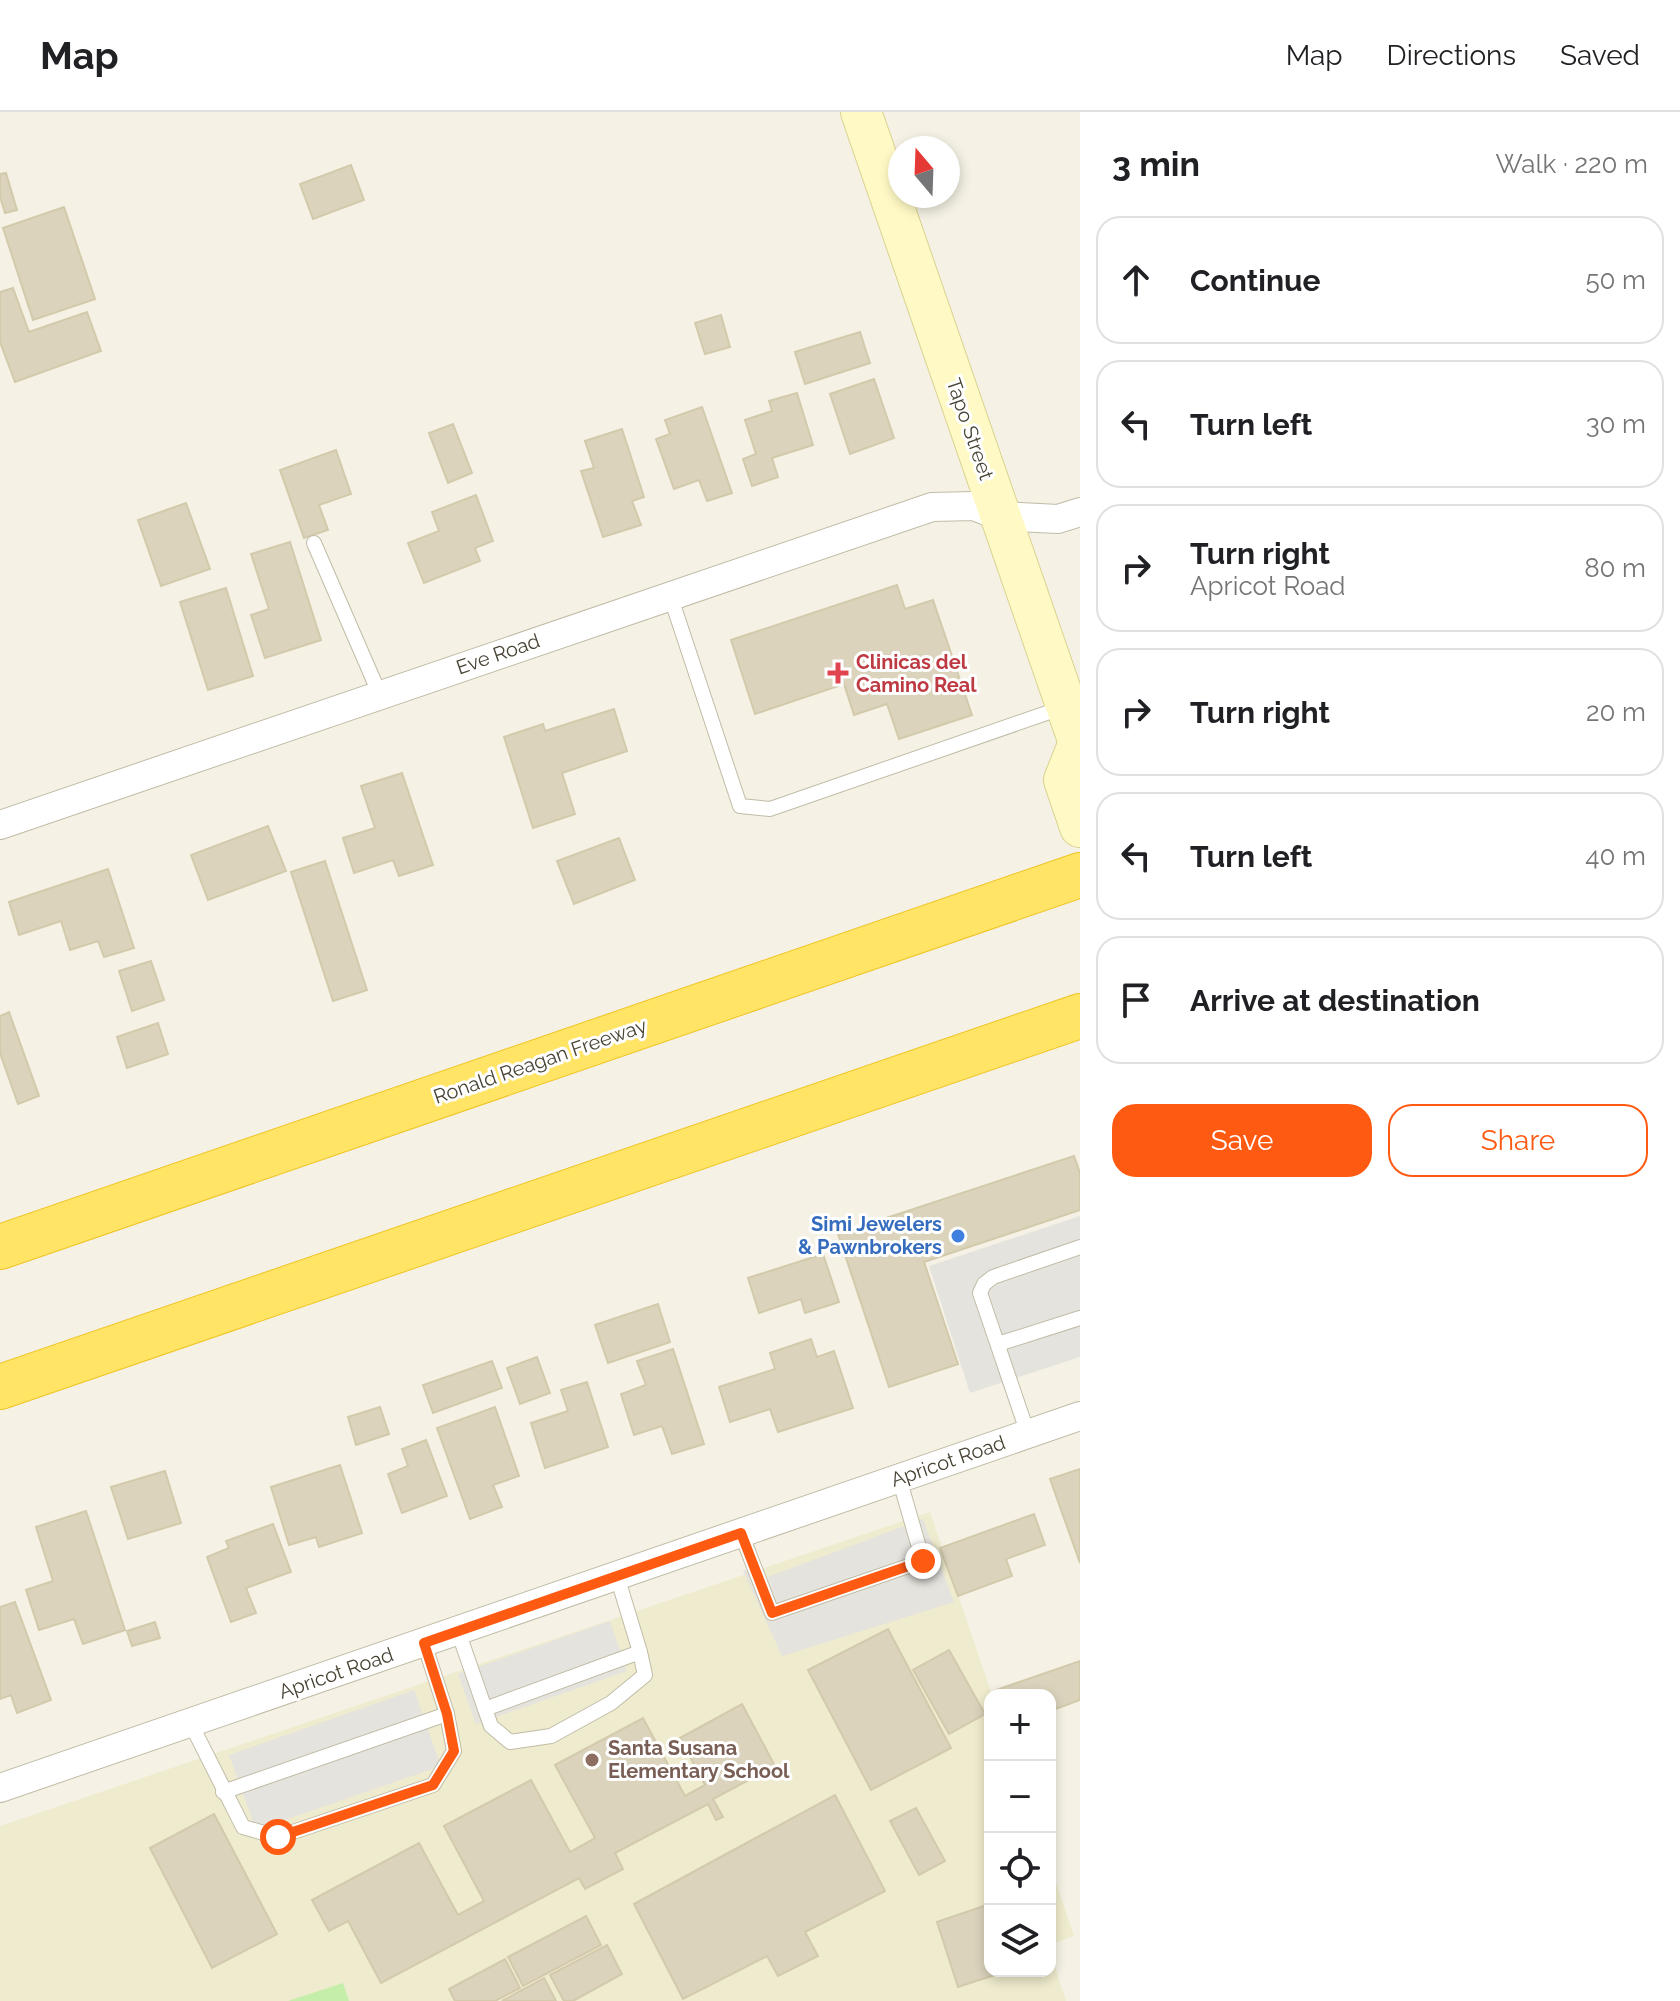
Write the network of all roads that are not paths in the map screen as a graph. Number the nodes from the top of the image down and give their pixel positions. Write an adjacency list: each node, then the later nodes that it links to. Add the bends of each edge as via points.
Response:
1 (861, 112): 3 (street, Tapo Street)
2 (1080, 512): 3 (street, Eve Road, via 1061,519)
3 (999, 516): 5 (street, Eve Road, via 974,506 932,507); 7 (street, Tapo Street)
4 (314, 543): 6 (lane)
5 (670, 595): 6 (street, Eve Road); 7 (lane, via 740,806 770,809)
6 (380, 695): 9 (street, Eve Road)
7 (1065, 707): 8 (street, Tapo Street)
8 (1079, 746): 10 (street, Tapo Street, via 1064,780)
9 (0, 825)
10 (1080, 827)
11 (1080, 875): 13 (highway, Ronald Reagan Freeway)
12 (1080, 1016): 17 (highway)
13 (0, 1247)
14 (1080, 1247): 16 (lane, via 984,1284 980,1293)
15 (1080, 1318): 16 (lane)
16 (998, 1344): 19 (lane)
17 (0, 1387)
18 (1080, 1416): 19 (street, Apricot Road)
19 (1028, 1434): 20 (street, Apricot Road)
20 (899, 1478): 21 (street, Apricot Road); 21 (lane, via 923,1561 772,1613)
21 (741, 1533): 22 (street, Apricot Road)
22 (617, 1576): 23 (street, Apricot Road); 25 (lane)
23 (458, 1631): 24 (street, Apricot Road); 26 (lane)
24 (424, 1643): 27 (lane); 28 (street, Apricot Road)
25 (640, 1652): 26 (lane); 26 (lane, via 645,1675 611,1703 551,1736 510,1742 491,1726)
26 (485, 1709)
27 (447, 1714): 30 (lane); 30 (lane, via 454,1751 433,1785 278,1837 243,1827)
28 (190, 1722): 29 (street, Apricot Road); 30 (lane)
29 (0, 1788)
30 (223, 1792)

